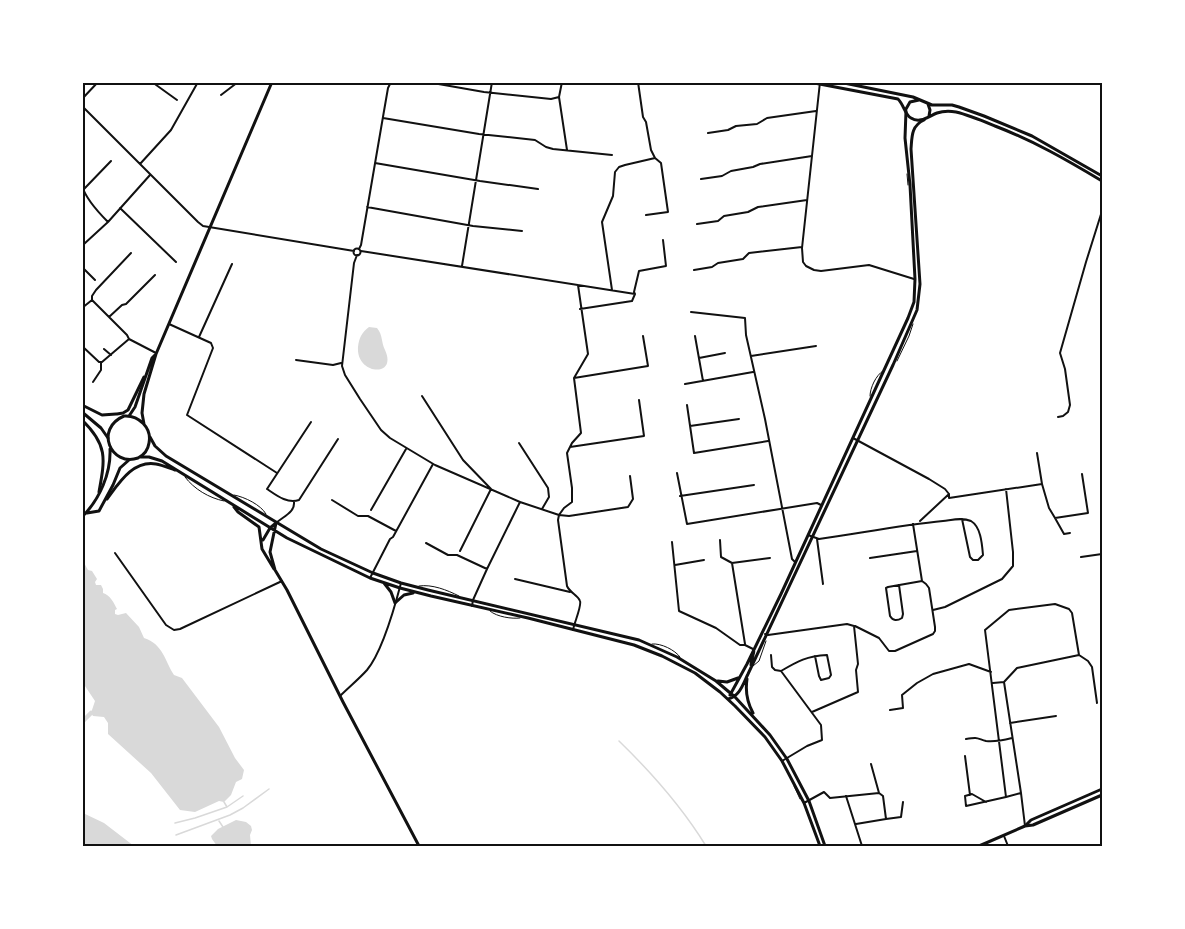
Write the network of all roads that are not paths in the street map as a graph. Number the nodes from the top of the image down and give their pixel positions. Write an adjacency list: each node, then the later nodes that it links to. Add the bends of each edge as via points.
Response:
1 (98, 82): 17 (street)
2 (152, 82): 18 (street)
3 (198, 82): 34 (street, via 171,130)
4 (238, 82): 15 (street)
5 (272, 82): 50 (street)
6 (391, 82): 24 (street)
7 (427, 82): 14 (street)
8 (492, 82): 14 (street)
9 (562, 82): 16 (street)
10 (638, 82): 31 (street)
11 (809, 82): 13 (street)
12 (839, 82): 19 (street)
13 (820, 83): 22 (street); 23 (street, via 898,99)
14 (491, 93): 16 (street); 27 (street)
15 (221, 95)
16 (559, 97): 28 (street)
17 (82, 99)
18 (177, 100)
19 (922, 100): 20 (street); 23 (street, via 910,102)
20 (928, 104): 25 (street, via 930,113); 36 (street, via 952,105 988,117 1032,136)
21 (82, 106): 34 (street)
22 (817, 111): 26 (street, via 767,118); 30 (street)
23 (906, 111): 25 (street, via 914,120); 65 (street)
24 (383, 118): 27 (street); 33 (street)
25 (925, 119): 39 (street, via 946,111 986,122 1025,137); 66 (street, via 914,128 911,149)
26 (708, 133)
27 (484, 134): 28 (street, via 535,140 546,147); 38 (street)
28 (567, 150): 29 (street)
29 (612, 155)
30 (813, 155): 37 (street); 42 (street)
31 (655, 158): 46 (street, via 661,163 668,212); 69 (street, via 619,167 615,172 613,196 602,222)
32 (111, 161): 40 (street)
33 (375, 163): 38 (street); 43 (street)
34 (140, 164): 35 (street)
35 (150, 174): 44 (street); 50 (street, via 198,222)
36 (1102, 176)
37 (701, 179)
38 (476, 180): 41 (street); 49 (street)
39 (1102, 181)
40 (83, 188): 47 (street)
41 (538, 189)
42 (808, 200): 48 (street, via 758,207); 53 (street)
43 (368, 207): 49 (street); 55 (street)
44 (120, 208): 47 (street); 59 (street)
45 (1102, 211): 105 (street, via 1060,353 1070,405 1068,412)
46 (646, 215)
47 (108, 222): 54 (street)
48 (697, 224)
49 (469, 225): 51 (street); 62 (street)
50 (210, 228): 56 (street); 76 (street)
51 (522, 231)
52 (663, 240): 70 (street, via 666,266 639,271)
53 (802, 247): 63 (street, via 749,253 743,259); 65 (street, via 802,262 812,269 869,265)
54 (82, 250)
55 (360, 250): 56 (street); 58 (street); 62 (street)
56 (354, 251): 58 (street)
57 (131, 253): 71 (street, via 96,290)
58 (357, 255): 91 (street)
59 (176, 262)
60 (232, 264): 79 (street)
61 (82, 267): 67 (street)
62 (462, 267): 68 (street)
63 (694, 270)
64 (155, 274): 75 (street)
65 (915, 279): 66 (street); 113 (street, via 912,308)
66 (920, 279): 116 (street, via 914,320)
67 (95, 280)
68 (578, 285): 69 (street); 73 (street)
69 (612, 290): 70 (street)
70 (635, 294): 73 (street, via 632,301)
71 (92, 300): 72 (street); 75 (street)
72 (82, 308)
73 (580, 309): 94 (street, via 588,354)
74 (692, 312): 87 (street, via 745,318)
75 (109, 317): 80 (street)
76 (169, 324): 79 (street); 84 (street)
77 (644, 336): 94 (street, via 648,366)
78 (695, 336): 88 (street)
79 (199, 337): 126 (street, via 212,343 213,348 187,415)
80 (129, 339): 84 (street); 86 (street)
81 (82, 346): 90 (street)
82 (816, 346): 87 (street)
83 (104, 349): 86 (street)
84 (157, 353): 93 (street); 109 (street, via 144,393)
85 (726, 353): 88 (street)
86 (111, 355): 90 (street)
87 (751, 356): 92 (street)
88 (699, 357): 95 (street)
89 (296, 360): 91 (street, via 333,365)
90 (101, 362): 96 (street)
91 (342, 362): 120 (street, via 345,375 381,430)
92 (754, 372): 95 (street); 115 (street)
93 (145, 375): 103 (street, via 132,406); 104 (street, via 135,407)
94 (574, 378): 118 (street, via 581,433)
95 (703, 381): 97 (street)
96 (93, 382)
97 (685, 384)
98 (422, 396): 132 (street, via 463,459)
99 (639, 400): 118 (street, via 644,436)
100 (82, 405): 103 (street, via 102,415)
101 (687, 405): 110 (street)
102 (82, 412): 112 (street)
103 (117, 414): 104 (street)
104 (126, 416): 109 (street); 112 (street, via 111,425)
105 (1058, 417)
106 (739, 419): 110 (street)
107 (82, 420): 135 (street, via 97,435 102,449)
108 (311, 422): 126 (street)
109 (144, 424): 111 (street)
110 (690, 426): 115 (street, via 694,453)
111 (149, 434): 122 (street, via 148,447); 150 (street, via 160,451)
112 (108, 438): 119 (street)
113 (853, 438): 116 (street); 142 (street)
114 (338, 439): 138 (street)
115 (769, 441): 144 (street)
116 (857, 441): 134 (street, via 929,479); 157 (street)
117 (519, 443): 143 (street, via 548,488 549,497)
118 (569, 447): 147 (street, via 572,502)
119 (110, 448): 123 (street); 135 (street, via 109,471)
120 (406, 449): 124 (street); 145 (street)
121 (1037, 453): 130 (street)
122 (139, 457): 123 (street); 125 (street, via 162,461)
123 (130, 459): 140 (street, via 120,468)
124 (433, 464): 132 (street); 155 (street)
125 (182, 473): 140 (street, via 156,464 142,465 125,476); 141 (street)
126 (277, 473): 138 (street, via 267,489)
127 (677, 473): 136 (street)
128 (1082, 474): 148 (street, via 1088,513)
129 (630, 476): 147 (street, via 633,499 628,507)
130 (1042, 484): 133 (street); 148 (street)
131 (754, 485): 136 (street)
132 (492, 489): 139 (street); 163 (street)
133 (1006, 489): 134 (street, via 949,498); 191 (street, via 1013,566 1002,579)
134 (949, 494): 151 (street)
135 (98, 495): 146 (street)
136 (681, 496): 144 (street, via 687,524)
137 (332, 500): 155 (street, via 358,516 368,516)
138 (294, 502): 150 (street, via 291,511)
139 (520, 502): 143 (street); 174 (street)
140 (103, 504): 146 (street, via 99,511)
141 (232, 505): 153 (street); 160 (street, via 258,525)
142 (821, 505): 144 (street); 157 (street)
143 (542, 509): 147 (street)
144 (782, 509): 171 (street)
145 (371, 510)
146 (84, 515)
147 (560, 515): 187 (street)
148 (1055, 518): 156 (street, via 1064,534)
149 (962, 519): 149 (street, via 973,522 978,530 983,555 978,560 970,557); 151 (street)
150 (276, 523): 153 (street); 154 (street); 176 (street)
151 (919, 523): 152 (street)
152 (913, 524): 158 (street); 164 (street)
153 (270, 528): 154 (street); 160 (street)
154 (275, 531): 175 (street, via 270,552); 177 (street)
155 (396, 531): 176 (street)
156 (1070, 533)
157 (810, 535): 158 (street); 171 (street); 196 (street)
158 (817, 539): 183 (street)
159 (720, 540): 172 (street, via 721,557)
160 (262, 542): 175 (street, via 265,556)
161 (672, 542): 173 (street)
162 (426, 543): 174 (street)
163 (460, 551)
164 (917, 551): 169 (street); 179 (street)
165 (116, 553): 180 (street, via 166,625 174,630)
166 (1102, 554): 167 (street)
167 (1081, 557)
168 (770, 558): 172 (street)
169 (870, 558)
170 (704, 560): 173 (street)
171 (795, 562): 195 (street)
172 (732, 563): 197 (street)
173 (675, 565): 197 (street, via 679,611)
174 (487, 569): 188 (street)
175 (275, 570): 180 (street)
176 (373, 573): 177 (street); 182 (street)
177 (370, 578): 181 (street)
178 (515, 579): 187 (street)
179 (922, 580): 184 (street); 191 (street)
180 (282, 581): 212 (street)
181 (383, 583): 185 (street); 189 (street)
182 (401, 583): 185 (street); 188 (street)
183 (823, 584)
184 (899, 585): 184 (street, via 886,591 890,616 895,620 903,614)
185 (400, 588): 186 (street); 189 (street)
186 (415, 592): 189 (street); 190 (street)
187 (570, 592): 192 (street, via 581,603)
188 (473, 600): 190 (street); 192 (street)
189 (395, 603): 212 (street, via 372,662)
190 (472, 606): 194 (street)
191 (933, 610): 193 (street, via 935,632 895,651 889,651 879,638)
192 (574, 624): 194 (street); 208 (street, via 650,644)
193 (854, 626): 196 (street); 216 (street, via 858,692)
194 (573, 630): 213 (street, via 662,656 695,673)
195 (762, 632): 196 (street); 199 (street)
196 (766, 634): 198 (street); 203 (lane, via 759,661)
197 (745, 645): 199 (street)
198 (760, 648): 199 (street); 203 (street)
199 (754, 649): 203 (street); 207 (street)
200 (771, 655): 204 (street, via 772,667)
201 (1079, 655): 205 (street, via 1069,609 1055,604 1010,610 985,630); 209 (street, via 1017,668); 214 (street, via 1092,667)
202 (815, 656): 202 (street, via 827,655 829,678 821,680); 204 (street)
203 (752, 667): 206 (street)
204 (781, 671): 216 (street)
205 (991, 672): 210 (street); 215 (street, via 969,664 933,674 902,695 903,708)
206 (748, 674): 211 (street); 218 (street, via 747,699)
207 (740, 678): 208 (street); 211 (street)
208 (716, 681): 211 (street)
209 (1004, 682): 210 (street); 219 (street)
210 (993, 683): 222 (street)
211 (733, 695): 213 (street); 218 (street)
212 (340, 696): 241 (street)
213 (728, 699): 224 (street)
214 (1097, 704)
215 (890, 710)
216 (812, 712): 224 (street, via 821,726 822,740)
217 (1056, 716): 219 (street)
218 (755, 718): 224 (street)
219 (1010, 723): 220 (street)
220 (1012, 738): 222 (street); 228 (street)
221 (966, 739): 222 (street)
222 (999, 741): 232 (street)
223 (965, 756): 229 (street)
224 (784, 760): 233 (street); 236 (street)
225 (871, 764): 227 (street)
226 (1102, 789): 239 (street)
227 (879, 793): 231 (street); 237 (street, via 883,796)
228 (1021, 793): 232 (street); 239 (street)
229 (970, 795): 235 (street); 235 (street, via 964,796 966,806)
230 (1102, 795): 239 (street)
231 (846, 796): 233 (street, via 830,798 824,792); 238 (street)
232 (1006, 797): 235 (street)
233 (809, 801): 236 (street); 242 (street)
234 (903, 802): 237 (street, via 901,817)
235 (986, 802)
236 (804, 803): 242 (street)
237 (886, 819): 238 (street)
238 (855, 824): 243 (street)
239 (1025, 826): 240 (street)
240 (1004, 836): 244 (street); 245 (street)
241 (419, 846)
242 (823, 846)
243 (862, 846)
244 (979, 846)
245 (1008, 846)

